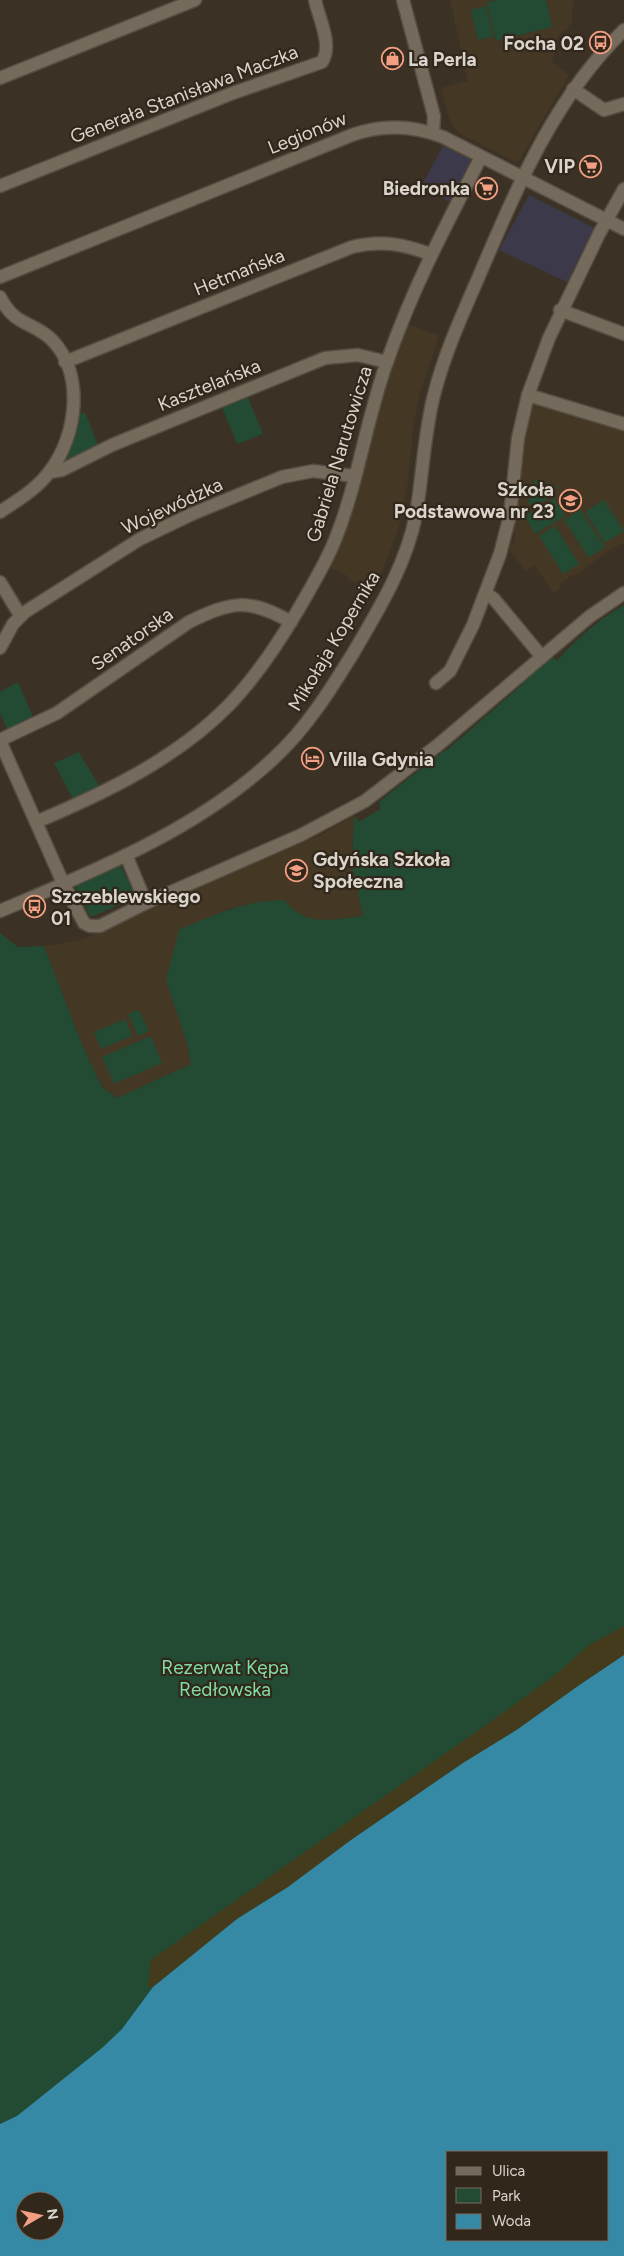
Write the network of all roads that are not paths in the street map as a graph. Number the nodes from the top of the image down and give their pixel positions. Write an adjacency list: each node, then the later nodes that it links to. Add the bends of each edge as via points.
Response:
1 (195, 0): 5 (street)
2 (315, 0): 11 (street, Generała Stanisława Maczka, via 327,46 322,62 233,93)
3 (404, 0): 8 (street, via 434,116)
4 (624, 30): 6 (street, Mikołaja Kopernika)
5 (0, 78)
6 (573, 89): 7 (street, via 604,110); 10 (street, Mikołaja Kopernika)
7 (624, 104)
8 (433, 133): 9 (street, Legionów); 16 (street, Legionów, via 404,127 368,129)
9 (481, 156): 10 (street, Legionów); 15 (street, Gabriela Narutowicza)
10 (522, 178): 13 (street, Legionów); 37 (street, Mikołaja Kopernika, via 438,381 431,406 416,516 386,598 317,710 274,759 187,822)
11 (0, 186)
12 (624, 189): 13 (street)
13 (607, 221): 14 (street, Legionów); 18 (street)
14 (624, 229)
15 (430, 254): 20 (street, Hetmańska, via 388,242 352,247); 21 (street, Gabriela Narutowicza)
16 (0, 277)
17 (0, 297): 20 (street, via 14,317 53,341)
18 (560, 310): 19 (street); 22 (street)
19 (624, 334)
20 (65, 362): 24 (street, via 71,380 74,415 65,445)
21 (387, 362): 24 (street, Kasztelańska, via 358,355 325,358 112,445 62,470); 25 (street, Gabriela Narutowicza)
22 (528, 395): 23 (street); 29 (street, via 518,438 507,532)
23 (624, 424)
24 (50, 472): 26 (street, via 32,490)
25 (354, 476): 30 (street, Wojewódzka, via 330,472 295,473 192,514 140,539); 31 (street, Gabriela Narutowicza, via 332,547)
26 (0, 512)
27 (0, 582): 30 (street)
28 (624, 592): 33 (street)
29 (487, 594): 33 (street); 34 (street, via 452,667)
30 (20, 615): 32 (street)
31 (291, 622): 35 (street, Senatorska, via 246,604 205,614 57,712); 36 (street, Gabriela Narutowicza, via 247,685 193,737 143,770 83,803)
32 (0, 648)
33 (542, 657): 39 (street, via 412,766 365,801 301,834)
34 (436, 683)
35 (0, 740): 36 (street)
36 (36, 822): 38 (street)
37 (126, 855): 38 (street, Mikołaja Kopernika); 39 (street)
38 (63, 884): 39 (street, via 84,923 90,926 100,926); 40 (street, Mikołaja Kopernika)
39 (146, 903)
40 (2, 906)

